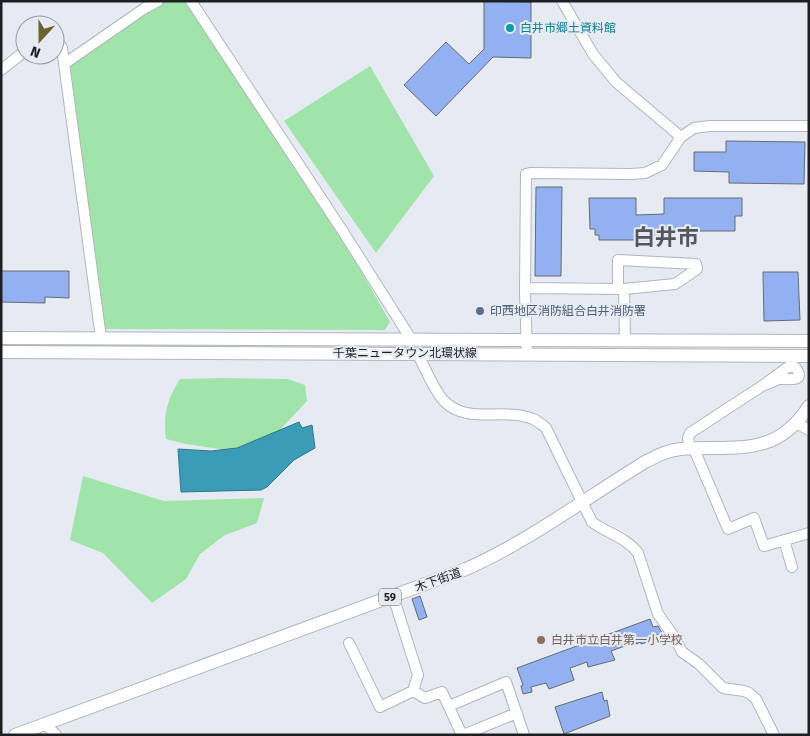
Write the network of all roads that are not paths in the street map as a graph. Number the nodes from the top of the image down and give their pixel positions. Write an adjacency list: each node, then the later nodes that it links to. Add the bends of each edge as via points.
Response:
1 (158, 1): 5 (street)
2 (191, 1): 14 (street)
3 (562, 1): 9 (street, via 593,54 616,82)
4 (15, 59): 7 (street)
5 (65, 63)
6 (64, 65): 13 (street)
7 (1, 70)
8 (809, 126): 9 (street, via 710,126 694,128)
9 (681, 137): 10 (street, via 662,165 645,172 526,174)
10 (525, 288): 11 (street); 15 (street)
11 (621, 289): 11 (street, via 618,260 696,264 697,269 675,284); 16 (street)
12 (1, 338): 13 (main road, 千葉ニュータウン北環状線)
13 (101, 338): 14 (main road, 千葉ニュータウン北環状線)
14 (411, 339): 15 (main road, 千葉ニュータウン北環状線)
15 (527, 340): 16 (main road, 千葉ニュータウン北環状線); 20 (street)
16 (625, 340): 17 (main road, 千葉ニュータウン北環状線)
17 (809, 340)
18 (1, 352): 19 (main road, 千葉ニュータウン北環状線)
19 (417, 353): 20 (main road, 千葉ニュータウン北環状線); 27 (street, via 443,399 459,412 517,415 534,419 546,428)
20 (528, 354): 21 (main road, 千葉ニュータウン北環状線)
21 (809, 356)
22 (762, 386): 26 (street, via 690,433 688,438)
23 (809, 406): 24 (main road, 木下街道 / 59)
24 (796, 423): 25 (street); 26 (main road, 木下街道 / 59, via 776,438 752,447)
25 (809, 430)
26 (692, 449): 27 (main road, 木下街道 / 59, via 665,453 645,462); 29 (street, via 728,529 754,518 764,546)
27 (582, 502): 31 (main road, 木下街道 / 59, via 489,559); 41 (street, via 592,522 633,546 638,553 658,614 682,652 723,688 744,691 756,699)
28 (809, 533): 29 (street)
29 (784, 540): 30 (street)
30 (792, 567)
31 (393, 596): 33 (street, via 418,674); 36 (main road, 木下街道 / 59)
32 (349, 643): 33 (street, via 380,707)
33 (413, 691): 34 (street, via 425,698 442,692)
34 (449, 706): 35 (street, via 506,682); 39 (street)
35 (517, 713): 39 (street); 40 (street)
36 (45, 724): 37 (main road, 木下街道 / 59); 38 (street)
37 (14, 735)
38 (56, 735)
39 (462, 735)
40 (524, 735)
41 (774, 735)

